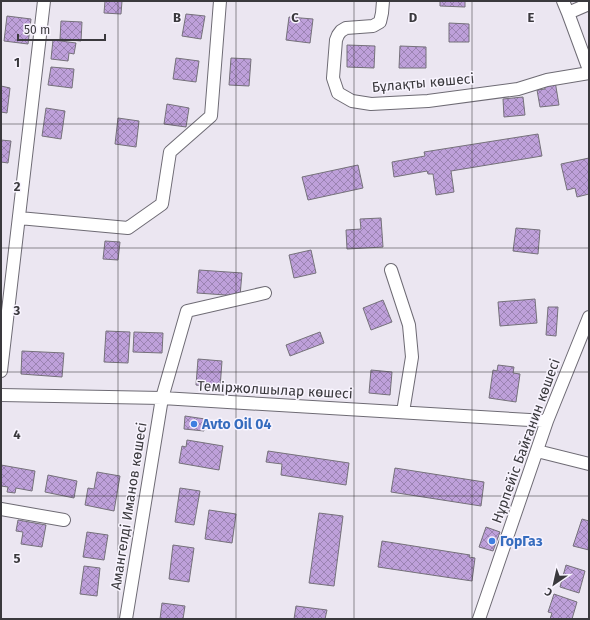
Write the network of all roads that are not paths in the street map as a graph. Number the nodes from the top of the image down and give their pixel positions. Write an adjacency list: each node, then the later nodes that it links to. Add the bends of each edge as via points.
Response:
1 (44, 1): 9 (street)
2 (220, 1): 9 (street, via 211,116 170,152 162,204 128,228)
3 (383, 1): 8 (street, Бұлақты көшесі, via 380,22 373,26 346,28 336,40 333,78 338,93 352,101 371,104 428,101 518,89 547,80)
4 (563, 1): 6 (street)
5 (589, 4): 6 (street)
6 (568, 13): 7 (street)
7 (589, 70)
8 (589, 73)
9 (19, 218): 13 (street)
10 (391, 270): 16 (street, via 409,325 412,357)
11 (265, 293): 15 (street, Амангелді Иманов көшесі, via 187,311)
12 (589, 318): 17 (street, Нұрпейіс Байғанин көшесі)
13 (1, 371)
14 (1, 395): 15 (street, Теміржолшылар көшесі)
15 (162, 398): 16 (street, Теміржолшылар көшесі); 22 (street, Амангелді Иманов көшесі)
16 (402, 412): 17 (street, Теміржолшылар көшесі)
17 (547, 421): 18 (street, Нұрпейіс Байғанин көшесі)
18 (537, 451): 19 (street); 23 (street, Нұрпейіс Байғанин көшесі)
19 (589, 464)
20 (1, 508): 21 (street)
21 (64, 520)
22 (126, 619)
23 (479, 619)

